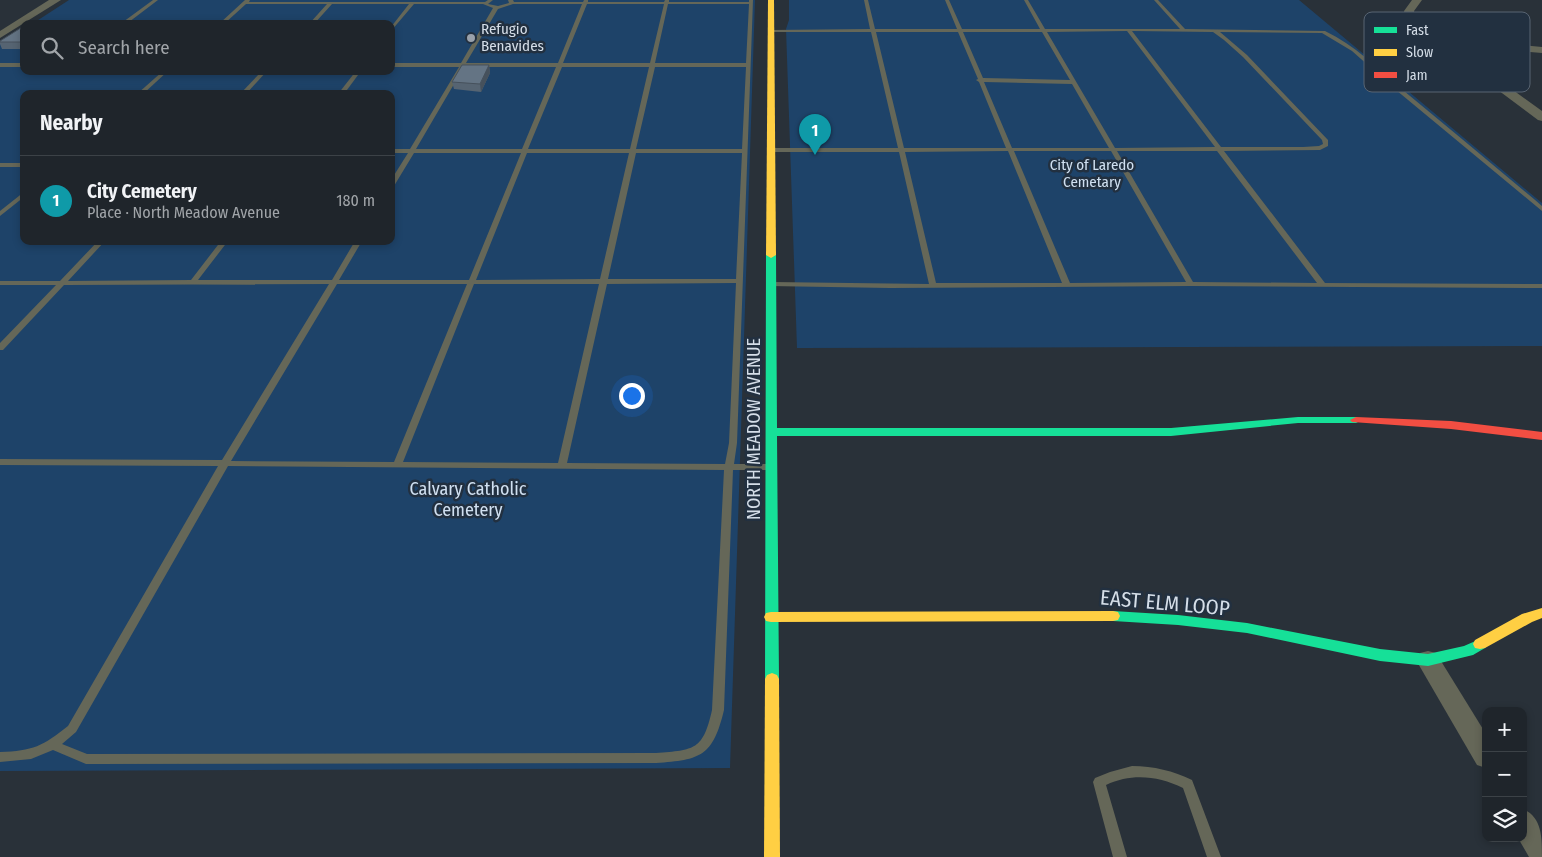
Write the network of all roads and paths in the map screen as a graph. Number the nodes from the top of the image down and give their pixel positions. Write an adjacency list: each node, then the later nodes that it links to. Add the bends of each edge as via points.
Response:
1 (56, 0): 20 (street)
2 (156, 0): 21 (lane)
3 (491, 0): 17 (lane)
4 (771, 0): 31 (main road, NORTH MEADOW AVENUE)
5 (866, 0): 32 (lane)
6 (947, 0): 26 (lane)
7 (1026, 0): 27 (lane)
8 (1156, 0): 29 (lane)
9 (1417, 0): 19 (street)
10 (247, 1): 15 (lane); 22 (lane)
11 (511, 1): 12 (lane); 18 (lane, via 507,6)
12 (585, 1): 13 (lane); 40 (lane)
13 (667, 1): 14 (lane); 41 (lane)
14 (751, 2): 42 (lane)
15 (331, 3): 16 (lane); 23 (lane)
16 (413, 3): 17 (lane); 25 (lane)
17 (485, 3): 18 (lane)
18 (496, 8): 39 (lane)
19 (1409, 12)
20 (25, 20)
21 (128, 20)
22 (226, 20)
23 (314, 20)
24 (20, 23): 33 (street)
25 (395, 25)
26 (958, 30): 27 (lane); 32 (lane); 47 (lane)
27 (1044, 30): 28 (lane); 48 (lane)
28 (1128, 30): 29 (lane); 59 (lane)
29 (1183, 30): 30 (lane)
30 (1213, 30): 34 (lane, via 1323,32); 59 (lane, via 1245,56 1325,140 1326,145 1303,149)
31 (771, 31): 32 (lane); 55 (main road, NORTH MEADOW AVENUE)
32 (873, 31): 56 (lane)
33 (0, 35)
34 (1364, 58)
35 (0, 65): 36 (lane)
36 (13, 65): 37 (lane); 43 (lane)
37 (20, 65)
38 (395, 65): 39 (lane)
39 (462, 65): 40 (lane); 64 (lane)
40 (560, 65): 41 (lane); 60 (lane)
41 (652, 65): 42 (lane); 61 (lane)
42 (748, 65): 62 (lane)
43 (0, 69)
44 (161, 75): 49 (lane)
45 (261, 75): 50 (lane)
46 (356, 75): 51 (lane)
47 (979, 80): 48 (lane); 57 (lane)
48 (1073, 82): 58 (lane)
49 (145, 90)
50 (247, 90)
51 (344, 90)
52 (1403, 92): 69 (lane)
53 (1508, 92): 54 (street)
54 (1541, 115)
55 (771, 150): 56 (lane); 81 (main road, NORTH MEADOW AVENUE)
56 (901, 150): 57 (lane); 85 (lane)
57 (1009, 150): 58 (lane); 83 (lane)
58 (1113, 150): 59 (lane); 82 (lane)
59 (1220, 150): 84 (lane)
60 (525, 151): 61 (lane); 64 (lane); 76 (lane)
61 (633, 151): 62 (lane); 77 (lane)
62 (745, 151): 78 (lane)
63 (395, 152): 64 (lane)
64 (411, 152): 67 (lane)
65 (0, 165): 66 (lane)
66 (20, 165)
67 (395, 179)
68 (20, 197): 70 (lane)
69 (1542, 208)
70 (0, 214)
71 (98, 245): 80 (lane)
72 (222, 245): 74 (lane)
73 (357, 245): 75 (lane)
74 (193, 282): 75 (lane); 80 (lane)
75 (335, 282): 76 (lane); 91 (lane)
76 (472, 282): 77 (lane); 92 (lane)
77 (603, 282): 78 (lane); 93 (lane)
78 (740, 282): 94 (lane, via 733,443)
79 (0, 283): 80 (lane)
80 (62, 283): 87 (lane)
81 (771, 284): 85 (lane); 88 (main road, NORTH MEADOW AVENUE)
82 (1191, 284): 83 (lane); 84 (lane)
83 (1067, 285): 85 (lane)
84 (1323, 285): 86 (lane)
85 (932, 286)
86 (1542, 286)
87 (0, 348)
88 (771, 432): 89 (main road, via 1173,432 1336,419 1411,422); 95 (main road, NORTH MEADOW AVENUE)
89 (1542, 436)
90 (0, 462): 91 (lane)
91 (225, 463): 92 (lane); 99 (lane, via 86,707 72,729)
92 (398, 463): 93 (lane)
93 (562, 465): 94 (lane)
94 (729, 466): 95 (lane); 99 (lane, via 718,710 714,732 704,748 686,756 86,759)
95 (771, 466): 97 (main road, NORTH MEADOW AVENUE)
96 (1542, 614): 98 (main road, EAST ELM LOOP, via 1527,618 1468,651)
97 (772, 618): 98 (main road, EAST ELM LOOP, via 1105,615 1247,628 1380,655); 104 (main road, NORTH MEADOW AVENUE)
98 (1428, 660): 100 (street)
99 (53, 745): 101 (lane, via 26,757)
100 (1483, 752)
101 (0, 757)
102 (1527, 828): 103 (street)
103 (1542, 853)
104 (772, 857)
105 (1120, 857): 106 (lane, via 1099,782 1110,776 1146,771 1168,774 1188,784)
106 (1214, 857)

